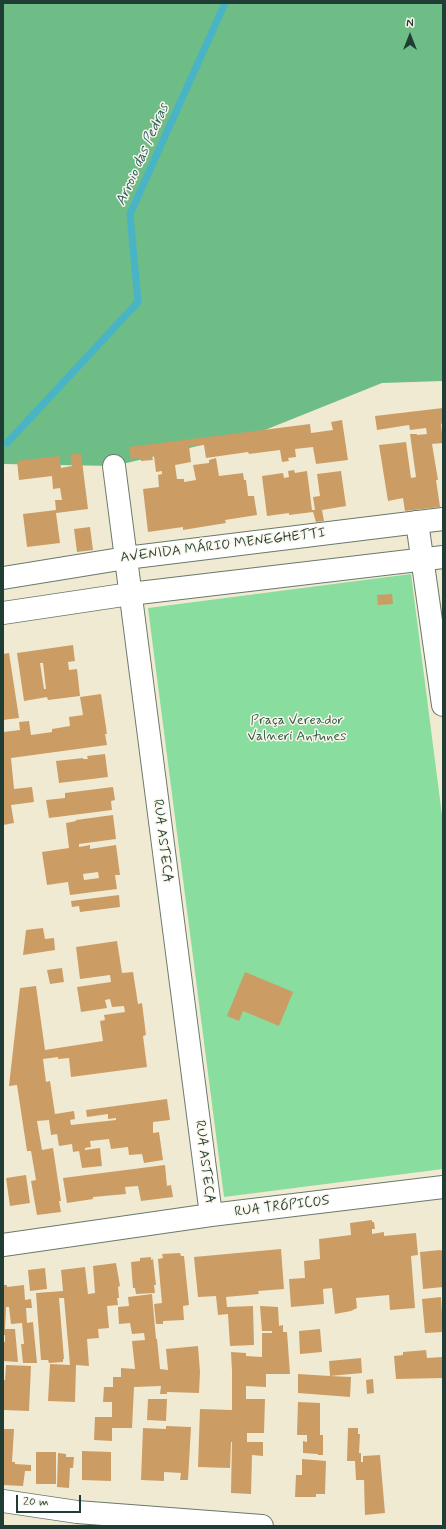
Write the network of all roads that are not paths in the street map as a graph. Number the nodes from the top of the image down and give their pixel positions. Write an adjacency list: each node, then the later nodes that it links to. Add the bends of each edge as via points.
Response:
1 (114, 466): 5 (street, RUA ASTECA)
2 (443, 519): 3 (street, AVENIDA MÁRIO MENEGHETTI)
3 (417, 522): 5 (street, AVENIDA MÁRIO MENEGHETTI); 6 (street)
4 (443, 557): 6 (street)
5 (126, 558): 7 (street, AVENIDA MÁRIO MENEGHETTI); 8 (street, RUA ASTECA)
6 (422, 559): 8 (street); 10 (street)
7 (3, 578)
8 (130, 594): 9 (street); 12 (street, RUA ASTECA)
9 (3, 613)
10 (443, 705)
11 (443, 1187): 12 (street, RUA TRÓPICOS)
12 (211, 1216): 13 (street, RUA TRÓPICOS)
13 (3, 1245)
14 (3, 1501): 15 (street)
15 (76, 1519): 16 (street)
16 (262, 1526)

